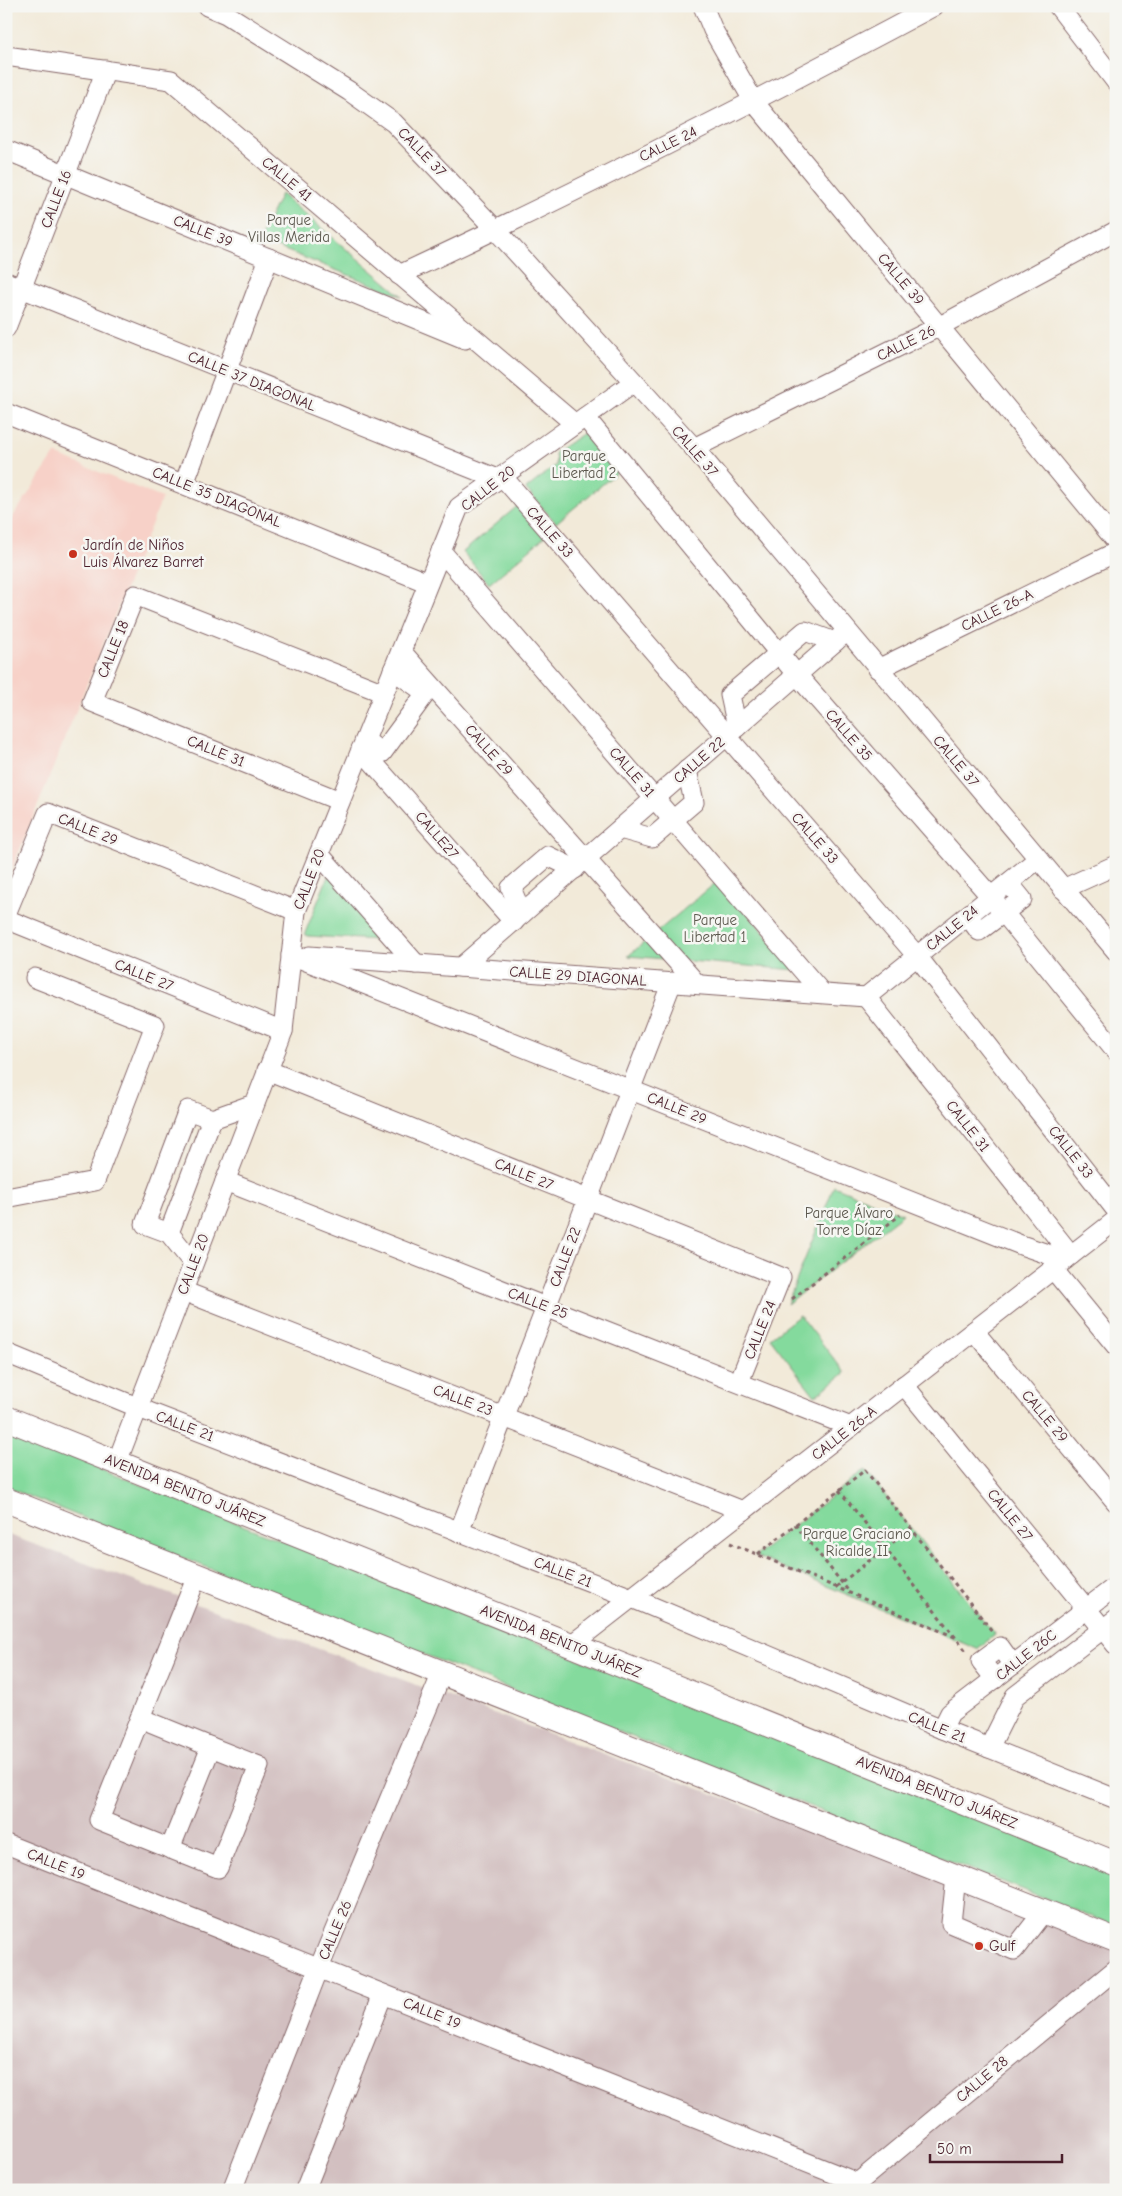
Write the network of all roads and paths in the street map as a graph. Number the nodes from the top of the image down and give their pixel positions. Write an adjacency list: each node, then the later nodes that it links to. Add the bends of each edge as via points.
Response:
1 (207, 6): 5 (street)
2 (703, 6): 9 (street, CALLE 39)
3 (934, 6): 9 (street, CALLE 24)
4 (1058, 6): 8 (street)
5 (226, 10): 12 (street, CALLE 37, via 394,123)
6 (6, 56): 7 (street, CALLE 41)
7 (106, 70): 11 (street, CALLE 16); 15 (street, CALLE 41, via 170,80)
8 (1116, 82)
9 (754, 102): 12 (street, CALLE 24); 17 (street, CALLE 39)
10 (6, 150): 11 (street, CALLE 39)
11 (66, 174): 14 (street, CALLE 39); 16 (street, CALLE 16)
12 (496, 230): 15 (street, CALLE 24); 21 (street, CALLE 37)
13 (1116, 231): 17 (street, CALLE 26)
14 (269, 258): 19 (street, CALLE 39); 20 (street)
15 (399, 275): 19 (street, CALLE 41)
16 (14, 285): 18 (street, CALLE 16); 20 (street, CALLE 37 DIAGONAL)
17 (940, 326): 24 (street, CALLE 26); 27 (street, CALLE 39)
18 (6, 328)
19 (482, 346): 23 (street, CALLE 41)
20 (226, 370): 25 (street, CALLE 37 DIAGONAL); 26 (street)
21 (634, 382): 23 (street, CALLE 20); 24 (street, CALLE 37)
22 (6, 412): 26 (street, CALLE 35 DIAGONAL)
23 (580, 421): 25 (street, CALLE 20); 33 (street, CALLE 35)
24 (694, 448): 31 (street, CALLE 37)
25 (500, 478): 28 (street, CALLE 20, via 459,507); 39 (street, CALLE 33)
26 (184, 484): 30 (street, CALLE 35 DIAGONAL)
27 (1116, 541)
28 (441, 551): 30 (street, CALLE 20); 42 (street, CALLE 31)
29 (1116, 552): 34 (street, CALLE 26-A)
30 (428, 582): 32 (street, CALLE 20)
31 (841, 637): 33 (street, via 805,631); 34 (street, CALLE 37); 36 (street, CALLE 22)
32 (401, 651): 35 (street, CALLE 20); 48 (street, CALLE 29)
33 (779, 653): 36 (street, CALLE 35); 39 (street, via 730,695)
34 (878, 668): 47 (street, CALLE 37)
35 (393, 670): 37 (street, CALLE 20); 40 (street, via 426,693 382,753)
36 (797, 675): 39 (street, CALLE 22); 52 (street, CALLE 35)
37 (384, 694): 38 (street, CALLE 18, via 135,595); 40 (street, CALLE 20)
38 (92, 702): 43 (street, CALLE 31)
39 (732, 732): 41 (street, CALLE 22); 61 (street, CALLE 33)
40 (363, 745): 43 (street, CALLE 20); 57 (street, CALLE27)
41 (687, 770): 42 (street, CALLE 22); 44 (street, via 694,802)
42 (655, 799): 44 (street, CALLE 31); 45 (street, CALLE 22)
43 (340, 801): 46 (street, CALLE 20)
44 (673, 820): 45 (street, via 652,838); 67 (street, CALLE 31)
45 (620, 829): 48 (street, CALLE 22)
46 (319, 854): 53 (street, CALLE 20); 62 (street)
47 (1038, 860): 50 (street, CALLE 24); 51 (street, CALLE 37)
48 (580, 864): 57 (street, CALLE 22); 57 (street, via 548,856 511,888); 66 (street, CALLE 29)
49 (1116, 865): 51 (street)
50 (1009, 883): 52 (street, CALLE 24); 54 (street, via 1022,900)
51 (1063, 889): 59 (street, CALLE 37)
52 (991, 897): 54 (street, CALLE 35); 56 (street, CALLE 24)
53 (296, 911): 55 (street, CALLE 29, via 48,813); 60 (street, CALLE 20)
54 (1004, 913): 56 (street, via 979,931); 70 (street, CALLE 35)
55 (6, 914)
56 (968, 916): 61 (street, CALLE 24)
57 (518, 918): 63 (street, CALLE 22)
58 (6, 919): 69 (street, CALLE 27)
59 (1116, 951)
60 (290, 955): 62 (street, CALLE 29 DIAGONAL); 69 (street, CALLE 20); 72 (street, CALLE 29)
61 (917, 956): 68 (street, CALLE 24); 79 (street, CALLE 33)
62 (416, 964): 63 (street, CALLE 29 DIAGONAL)
63 (461, 967): 65 (street, CALLE 29 DIAGONAL)
64 (35, 978): 76 (street, via 155,1025 95,1181)
65 (672, 982): 66 (street, CALLE 29 DIAGONAL); 72 (street, CALLE 22)
66 (697, 984): 67 (street, CALLE 29 DIAGONAL)
67 (822, 993): 68 (street, CALLE 29 DIAGONAL)
68 (866, 997): 82 (street, CALLE 31)
69 (283, 1030): 71 (street, CALLE 20)
70 (1116, 1051)
71 (267, 1070): 73 (street, CALLE 20); 77 (street, CALLE 27)
72 (630, 1090): 77 (street, CALLE 22); 82 (street, CALLE 29)
73 (254, 1104): 74 (street); 75 (street, CALLE 20)
74 (212, 1119): 81 (street); 81 (street, via 188,1110 171,1154 145,1224)
75 (225, 1181): 83 (street, CALLE 20); 87 (street, CALLE 25)
76 (6, 1198)
77 (588, 1199): 84 (street, CALLE 27); 87 (street, CALLE 22)
78 (906, 1210): 86 (path)
79 (1116, 1210)
80 (1116, 1220): 82 (street, CALLE 26-A)
81 (169, 1233): 83 (street)
82 (1063, 1261): 88 (street, CALLE 26-A); 89 (street, CALLE 31)
83 (194, 1264): 85 (street, CALLE 20)
84 (781, 1277): 91 (street, CALLE 24)
85 (183, 1290): 93 (street, CALLE 20); 94 (street, CALLE 23)
86 (789, 1301)
87 (546, 1306): 91 (street, CALLE 25); 94 (street, CALLE 22)
88 (974, 1331): 92 (street, CALLE 26-A); 100 (street, CALLE 29)
89 (1116, 1346)
90 (6, 1353): 93 (street, CALLE 21)
91 (739, 1382): 96 (street, CALLE 25)
92 (904, 1385): 96 (street, CALLE 26-A); 114 (street, CALLE 27)
93 (138, 1408): 97 (street, CALLE 20); 104 (street, CALLE 21)
94 (504, 1416): 101 (street, CALLE 23); 104 (street, CALLE 22)
95 (6, 1418): 97 (main road, AVENIDA BENITO JUÁREZ)
96 (851, 1427): 101 (street, CALLE 26-A)
97 (117, 1462): 118 (main road, AVENIDA BENITO JUÁREZ)
98 (839, 1490): 102 (path); 103 (path, via 865,1470); 106 (path)
99 (6, 1500): 108 (main road)
100 (1116, 1502)
101 (743, 1511): 113 (street, CALLE 26-A)
102 (795, 1524): 107 (path); 109 (path)
103 (911, 1528): 106 (path); 116 (path)
104 (458, 1532): 113 (street, CALLE 21)
105 (726, 1541): 107 (path)
106 (885, 1548): 109 (path); 117 (path)
107 (758, 1554): 111 (path)
108 (197, 1576): 121 (main road); 122 (street)
109 (842, 1582): 111 (path); 112 (path)
110 (1116, 1586): 114 (street, CALLE 26C)
111 (836, 1587): 112 (path)
112 (851, 1593): 117 (path)
113 (632, 1598): 118 (street, CALLE 26-A); 123 (street, CALLE 21)
114 (1086, 1609): 115 (street, CALLE 27); 123 (street, CALLE 26C, via 950,1713)
115 (1109, 1624): 119 (street, CALLE 27); 125 (street, CALLE 26C, via 1015,1696)
116 (995, 1635)
117 (955, 1637): 120 (path)
118 (571, 1645): 129 (main road, AVENIDA BENITO JUÁREZ)
119 (1116, 1645)
120 (970, 1656)
121 (442, 1673): 130 (main road); 133 (street, CALLE 26)
122 (140, 1718): 124 (street); 128 (street, via 99,1820)
123 (942, 1729): 125 (street, CALLE 21)
124 (211, 1747): 128 (street); 128 (street, via 259,1766 246,1800 218,1868)
125 (989, 1748): 126 (street, CALLE 21)
126 (1116, 1799)
127 (6, 1844): 133 (street, CALLE 19)
128 (170, 1849)
129 (1115, 1864)
130 (956, 1877): 131 (main road); 131 (street, via 951,1923 1014,1950)
131 (1044, 1911): 132 (main road)
132 (1116, 1940)
133 (319, 1968): 135 (street, CALLE 19); 137 (street, CALLE 26)
134 (1116, 1969): 136 (street, CALLE 28)
135 (383, 1994): 136 (street, CALLE 19); 138 (street)
136 (854, 2186)
137 (232, 2190)
138 (305, 2190)

